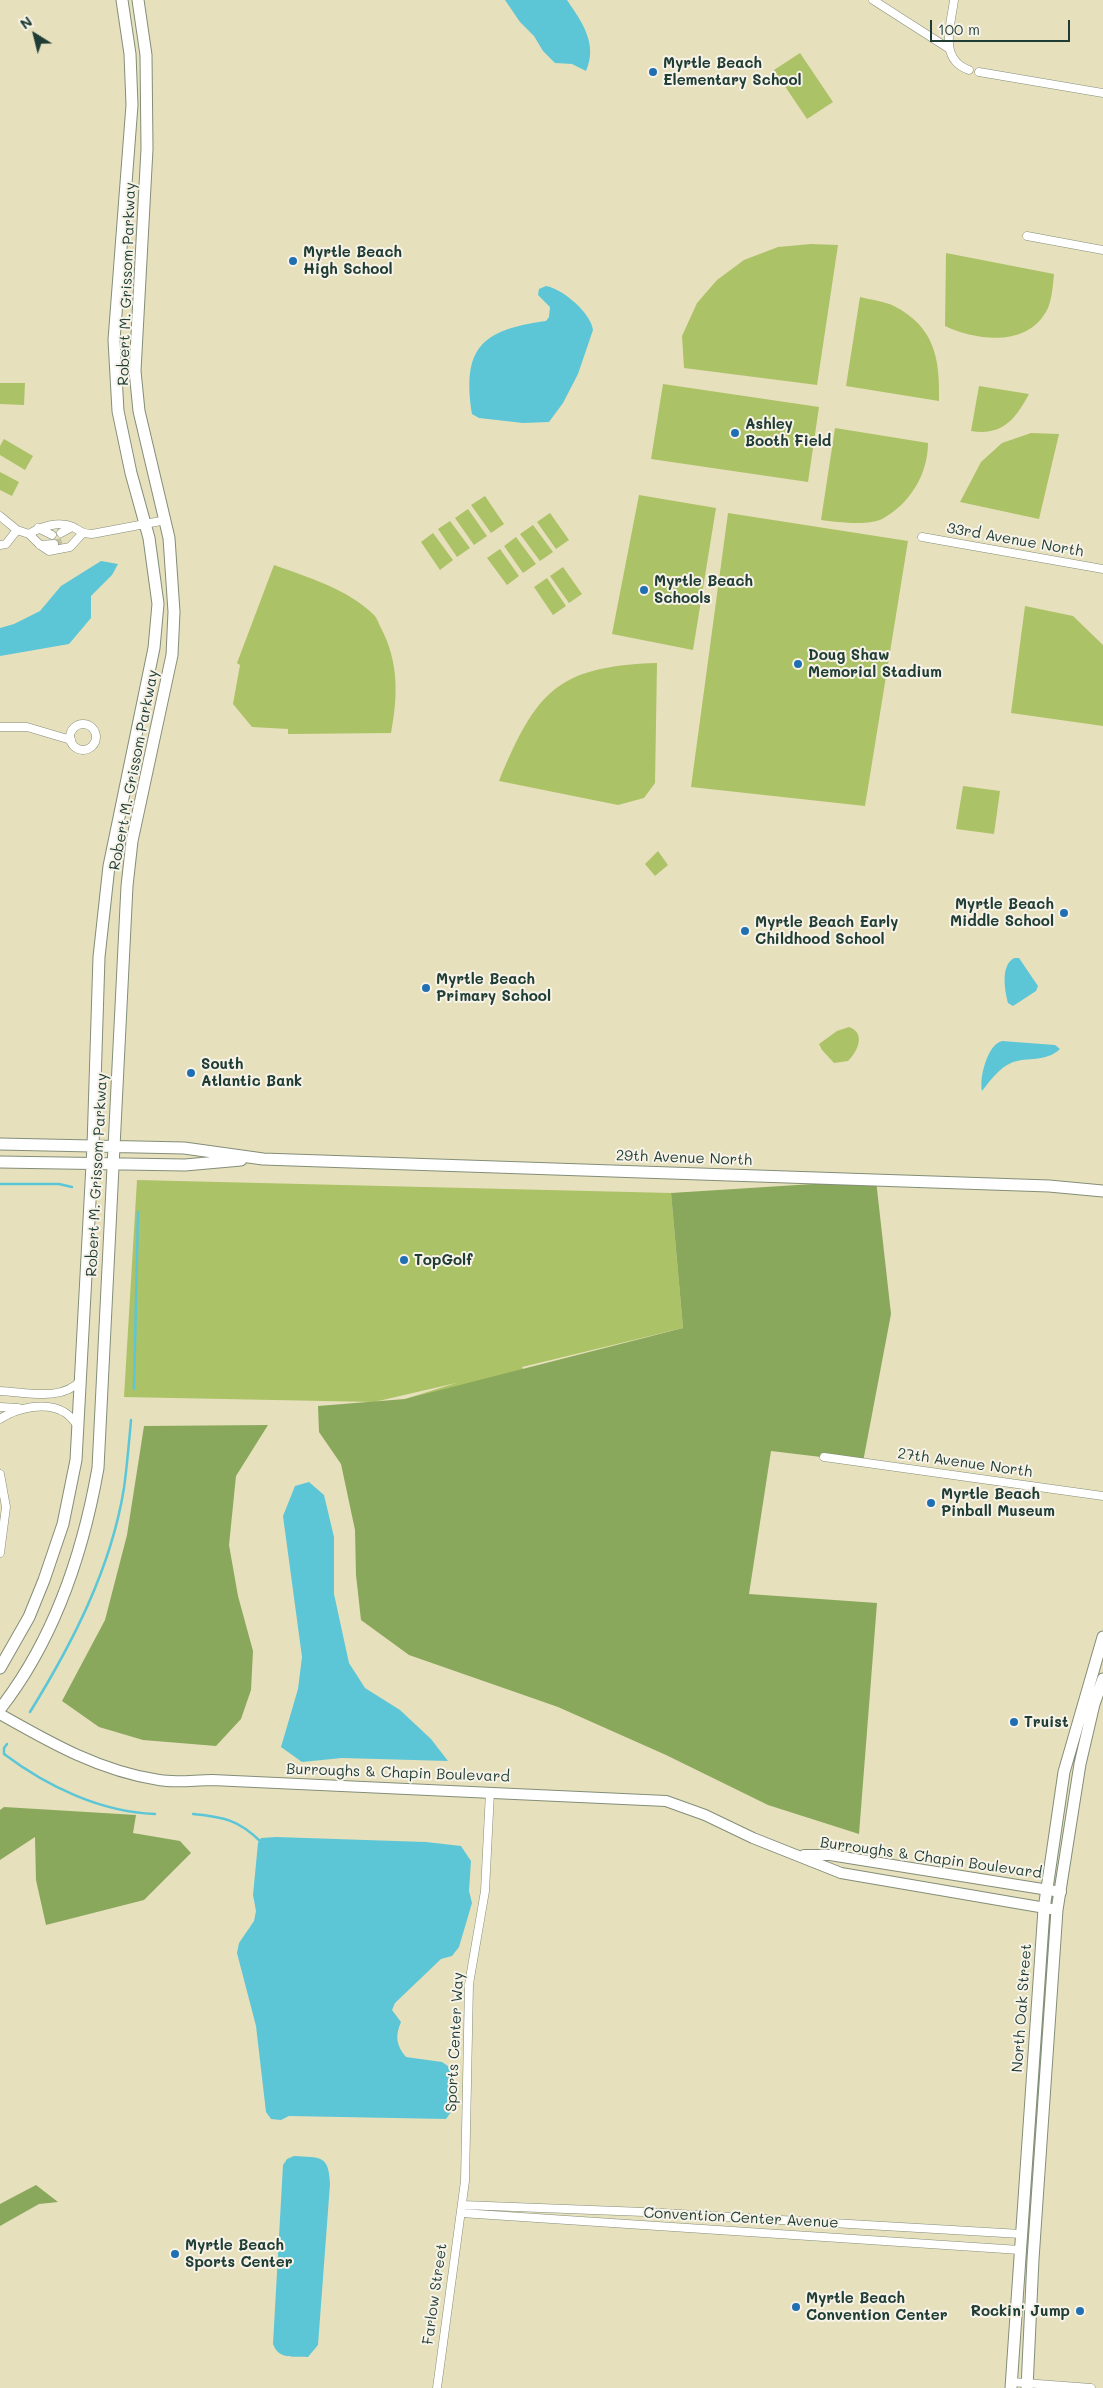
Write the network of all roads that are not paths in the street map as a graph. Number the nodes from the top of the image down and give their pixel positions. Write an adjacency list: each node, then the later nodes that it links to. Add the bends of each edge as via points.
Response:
1 (122, 0): 13 (main road, Robert M. Grissom Parkway, via 130,54 132,105 115,349 118,411)
2 (138, 0): 12 (main road, Robert M. Grissom Parkway, via 146,55 147,149 136,371 139,412)
3 (873, 0): 5 (street)
4 (954, 0): 5 (street)
5 (948, 48): 6 (street, via 952,59)
6 (969, 70)
7 (979, 72): 8 (street)
8 (1103, 93)
9 (1026, 236): 10 (street)
10 (1103, 250)
11 (0, 516): 16 (street)
12 (166, 520): 13 (street); 32 (main road, Robert M. Grissom Parkway, via 174,612 172,655 132,841)
13 (145, 524): 20 (street); 31 (main road, Robert M. Grissom Parkway, via 158,604 154,648 108,875 99,957)
14 (72, 527): 15 (street); 17 (street); 20 (street)
15 (38, 528): 18 (street); 19 (street)
16 (17, 530): 18 (street); 25 (street, via 6,544)
17 (61, 533)
18 (29, 534): 26 (street)
19 (52, 534)
20 (82, 534): 22 (street)
21 (922, 537): 27 (street, 33rd Avenue North)
22 (75, 540): 23 (street); 26 (street, via 65,549 49,551)
23 (63, 542)
24 (54, 544): 26 (street)
25 (0, 545)
26 (40, 545)
27 (1103, 569)
28 (0, 727): 29 (street, via 27,728)
29 (71, 740)
30 (0, 1144): 31 (main road, 29th Avenue North)
31 (93, 1146): 32 (main road, 29th Avenue North); 35 (main road, Robert M. Grissom Parkway)
32 (113, 1147): 33 (main road, 29th Avenue North, via 184,1148); 36 (main road, Robert M. Grissom Parkway)
33 (263, 1158): 36 (main road, 29th Avenue North, via 186,1165); 37 (main road, 29th Avenue North, via 1049,1186)
34 (0, 1162): 35 (main road, 29th Avenue North)
35 (92, 1164): 36 (main road, 29th Avenue North); 38 (main road, Robert M. Grissom Parkway)
36 (112, 1164): 51 (main road, Robert M. Grissom Parkway, via 101,1436 91,1504 79,1552 52,1622)
37 (1103, 1191)
38 (82, 1378): 39 (street, via 74,1388 62,1393); 43 (main road, Robert M. Grissom Parkway)
39 (0, 1391)
40 (0, 1408): 41 (street)
41 (20, 1408): 42 (street); 43 (street, via 56,1409 70,1416)
42 (0, 1419)
43 (79, 1427): 49 (main road, Robert M. Grissom Parkway, via 71,1490 53,1555 28,1617)
44 (824, 1458): 46 (street, 27th Avenue North)
45 (0, 1474): 47 (street, via 6,1507)
46 (1103, 1496)
47 (0, 1553)
48 (1103, 1638): 55 (main road, North Oak Street, via 1064,1772)
49 (0, 1668)
50 (1103, 1679): 56 (main road, North Oak Street, via 1080,1764)
51 (0, 1709)
52 (0, 1714): 53 (street, Burroughs & Chapin Boulevard, via 104,1768 160,1780)
53 (490, 1792): 54 (street, Burroughs & Chapin Boulevard, via 666,1802); 59 (street, Sports Center Way, via 485,1891 469,1984)
54 (798, 1855): 55 (street, Burroughs & Chapin Boulevard, via 830,1855); 57 (street, Burroughs & Chapin Boulevard, via 841,1873)
55 (1047, 1890): 56 (street, Burroughs & Chapin Boulevard); 57 (main road, North Oak Street)
56 (1061, 1892): 58 (main road, North Oak Street)
57 (1044, 1909): 58 (street, Burroughs & Chapin Boulevard); 61 (main road, North Oak Street)
58 (1057, 1910): 64 (main road, North Oak Street)
59 (462, 2204): 60 (street, Farlow Street); 61 (street, Convention Center Avenue)
60 (461, 2213): 62 (street, Convention Center Avenue); 65 (street, Farlow Street)
61 (1021, 2234): 62 (main road, North Oak Street)
62 (1020, 2250): 63 (main road, North Oak Street)
63 (1011, 2385): 64 (street)
64 (1027, 2386): 66 (street)
65 (437, 2388)
66 (1092, 2388)

